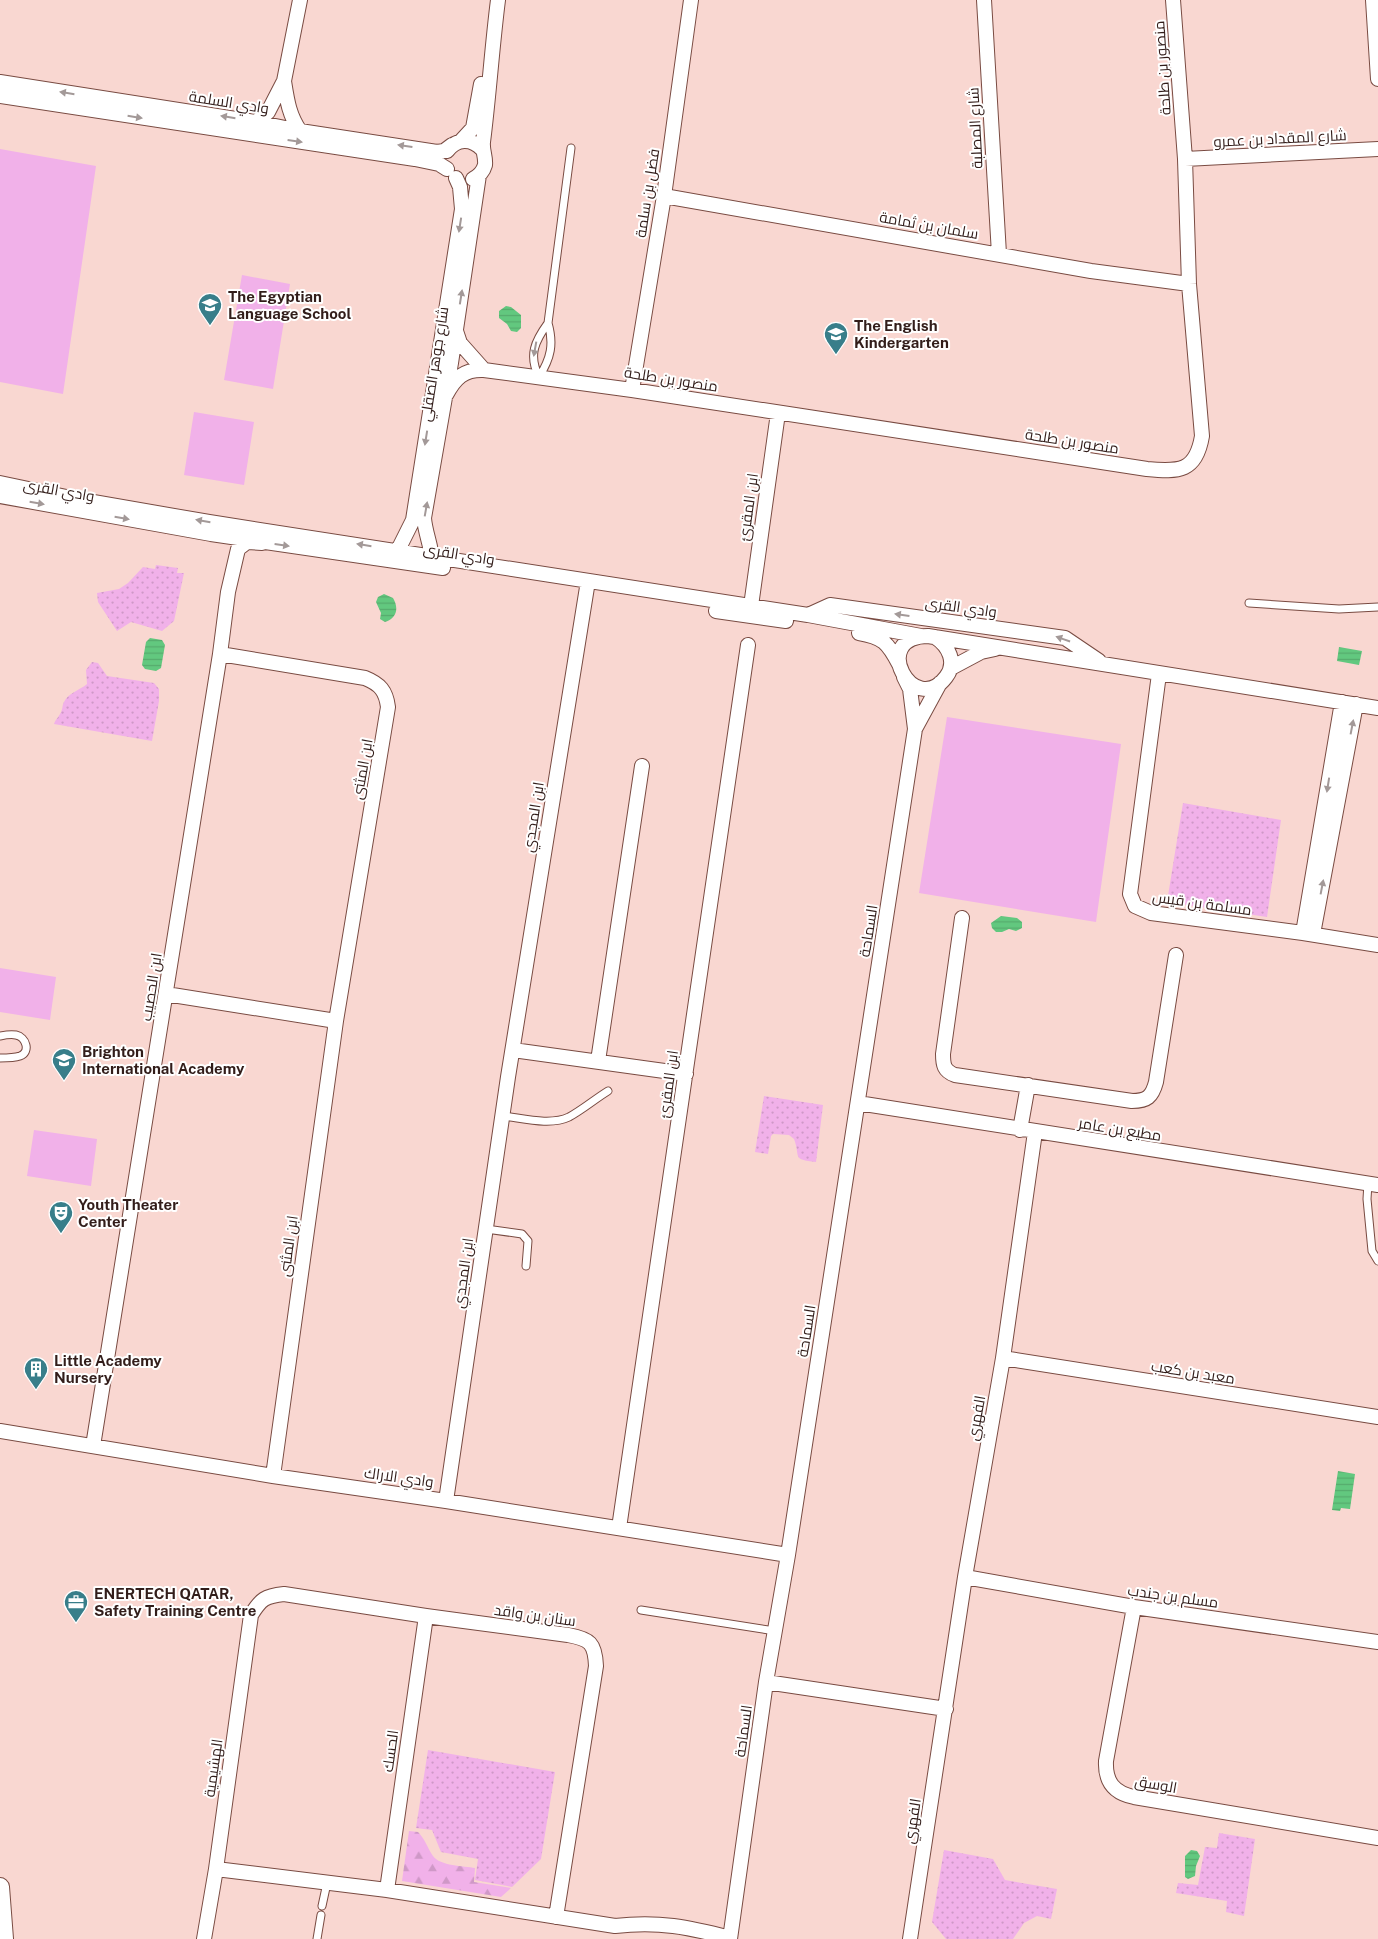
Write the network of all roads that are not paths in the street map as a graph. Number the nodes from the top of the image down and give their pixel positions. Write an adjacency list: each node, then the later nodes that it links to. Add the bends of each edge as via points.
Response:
1 (300, 0): 10 (street)
2 (498, 0): 8 (street)
3 (691, 0): 22 (street, فضل بن سلمة)
4 (984, 0): 23 (street, شارع المصلبة)
5 (1173, 0): 19 (street, منصور بن طلحة)
6 (1373, 0): 7 (street)
7 (1377, 46): 9 (street)
8 (491, 50): 15 (street, via 484,67 470,133); 18 (street, via 492,69)
9 (1378, 79)
10 (284, 81): 13 (street, via 268,112); 14 (street, via 287,106)
11 (0, 82): 13 (street, وادي السلمة, one-way to 11)
12 (0, 96): 20 (street, وادي السلمة, one-way to 20, via 415,159 439,164)
13 (256, 122): 14 (street, وادي السلمة)
14 (300, 132): 15 (street, وادي السلمة, one-way to 14, via 437,152)
15 (457, 143): 18 (street, via 469,141); 20 (street, via 445,156)
16 (571, 148): 25 (lane)
17 (1378, 149): 19 (street, شارع المقداد بن عمرو)
18 (482, 150): 21 (street, via 485,163)
19 (1185, 159): 24 (street, منصور بن طلحة)
20 (451, 174): 21 (street, via 468,180); 36 (street, شارع جوهر الصقلي, one-way to 36, via 460,187 462,210 413,520)
21 (480, 175): 26 (street, شارع جوهر الصقلي, one-way to 21)
22 (664, 196): 23 (street, سلمان بن ثمامة); 29 (street, فضل بن سلمة)
23 (999, 254): 24 (street, سلمان بن ثمامة)
24 (1189, 284): 31 (street, منصور بن طلحة, via 1202,436 1197,456 1185,468 1147,469)
25 (548, 323): 28 (lane, via 552,347); 28 (lane, one-way to 28, via 538,336 533,353)
26 (456, 331): 27 (street, via 460,343); 30 (street, شارع جوهر الصقلي)
27 (484, 370): 28 (street, منصور بن طلحة); 30 (street, منصور بن طلحة, via 472,369 462,375 453,382)
28 (539, 377): 29 (street, منصور بن طلحة)
29 (632, 390): 31 (street, منصور بن طلحة)
30 (446, 395): 37 (street, شارع جوهر الصقلي, one-way to 30, via 424,518)
31 (778, 412): 41 (street, ابن المقرئ)
32 (0, 483): 36 (street, وادي القرى, one-way to 32)
33 (0, 496): 34 (street, وادي القرى, one-way to 34)
34 (211, 534): 35 (street, وادي القرى); 39 (street, ابن الحصيب, via 221,536 228,548)
35 (262, 543): 36 (street, وادي القرى, one-way to 36); 39 (street, ابن الحصيب, via 247,542 238,549)
36 (397, 556): 37 (street, وادي القرى)
37 (432, 561): 38 (street, وادي القرى)
38 (587, 586): 41 (street, وادي القرى); 51 (street, وادي القرى, via 876,636 891,648); 66 (street, ابن المجدي)
39 (228, 592): 48 (street, ابن الحصيب)
40 (1249, 603): 42 (lane, via 1339,609)
41 (751, 606): 43 (street, وادي القرى)
42 (1378, 607)
43 (808, 615): 44 (street, وادي القرى); 49 (street, وادي القرى, one-way to 43, via 1065,638 830,605)
44 (921, 636): 45 (street); 51 (street, via 904,646 899,658)
45 (936, 637): 47 (street, وادي القرى); 50 (street, via 947,647)
46 (748, 645): 69 (street, ابن المقرئ)
47 (1001, 647): 49 (street, وادي القرى); 50 (street, وادي القرى, via 981,652)
48 (220, 654): 63 (street, ابن الحصيب); 64 (street, ابن المثنى, via 351,674 375,682 387,696 386,725)
49 (1104, 664): 52 (street, وادي القرى)
50 (951, 668): 53 (street)
51 (901, 671): 53 (street, via 908,682 921,688); 57 (street, السماحة, via 910,689)
52 (1159, 674): 54 (street, وادي القرى); 60 (street, مسلمة بن قيس, via 1130,894 1135,906 1151,913)
53 (940, 683): 57 (street, السماحة)
54 (1342, 702): 55 (street, وادي القرى); 60 (street, one-way to 60)
55 (1356, 704): 56 (street, وادي القرى); 60 (street, one-way to 55)
56 (1378, 708)
57 (916, 728): 72 (street, السماحة)
58 (642, 766): 68 (street)
59 (962, 918): 70 (street, via 942,1064 955,1075)
60 (1308, 934): 61 (street, مسلمة بن قيس)
61 (1378, 946)
62 (1176, 955): 70 (street, via 1156,1082 1150,1097 1132,1101)
63 (166, 994): 64 (street); 83 (street, ابن الحصيب)
64 (336, 1021): 84 (street, ابن المثنى)
65 (0, 1036): 67 (lane, via 21,1037 27,1048 20,1056)
66 (513, 1050): 68 (street); 73 (street, ابن المجدي)
67 (0, 1058)
68 (598, 1061): 69 (street)
69 (686, 1074): 86 (street, ابن المقرئ)
70 (1028, 1085): 74 (street)
71 (608, 1091): 73 (lane, via 560,1120)
72 (858, 1103): 74 (street, مطيع بن عامر); 87 (street, السماحة)
73 (503, 1116): 77 (street, ابن المجدي)
74 (1020, 1130): 75 (street, مطيع بن عامر)
75 (1035, 1132): 76 (street, مطيع بن عامر); 80 (street, الفهري)
76 (1373, 1184): 78 (lane, via 1367,1199 1372,1250)
77 (486, 1229): 79 (lane, via 522,1234 528,1241); 85 (street, ابن المجدي)
78 (1378, 1261)
79 (526, 1266)
80 (1002, 1358): 81 (street, معبد بن كعب); 88 (street, الفهري)
81 (1378, 1417)
82 (2, 1433): 83 (street, وادي الاراك)
83 (93, 1446): 84 (street, وادي الاراك)
84 (273, 1476): 85 (street, وادي الاراك)
85 (446, 1501): 86 (street, وادي الاراك)
86 (619, 1528): 87 (street, وادي الاراك)
87 (788, 1555): 93 (street, السماحة)
88 (965, 1577): 90 (street, مسلم بن جندب); 96 (street, الفهري)
89 (259, 1602): 92 (street, سنان بن واقد, via 269,1595 284,1594); 98 (street, الهشيمية, via 251,1615)
90 (1134, 1607): 94 (street, مسلم بن جندب); 97 (street, الوسق, via 1106,1761 1107,1779 1112,1787 1134,1797)
91 (641, 1610): 93 (lane)
92 (426, 1616): 101 (street, الحسك); 104 (street, سنان بن واقد, via 582,1637 595,1650 596,1666)
93 (775, 1631): 95 (street, السماحة)
94 (1378, 1642)
95 (766, 1682): 96 (street); 108 (street, السماحة)
96 (946, 1709): 109 (street, الفهري)
97 (1378, 1838)
98 (216, 1869): 99 (street); 106 (street, الهشيمية)
99 (326, 1883): 101 (street); 102 (lane)
100 (0, 1887): 105 (street)
101 (387, 1890): 104 (street)
102 (322, 1906)
103 (321, 1914): 107 (lane)
104 (556, 1917): 108 (street, via 615,1926 640,1923 673,1925)
105 (4, 1939)
106 (204, 1939)
107 (317, 1939)
108 (730, 1939)
109 (910, 1939)

